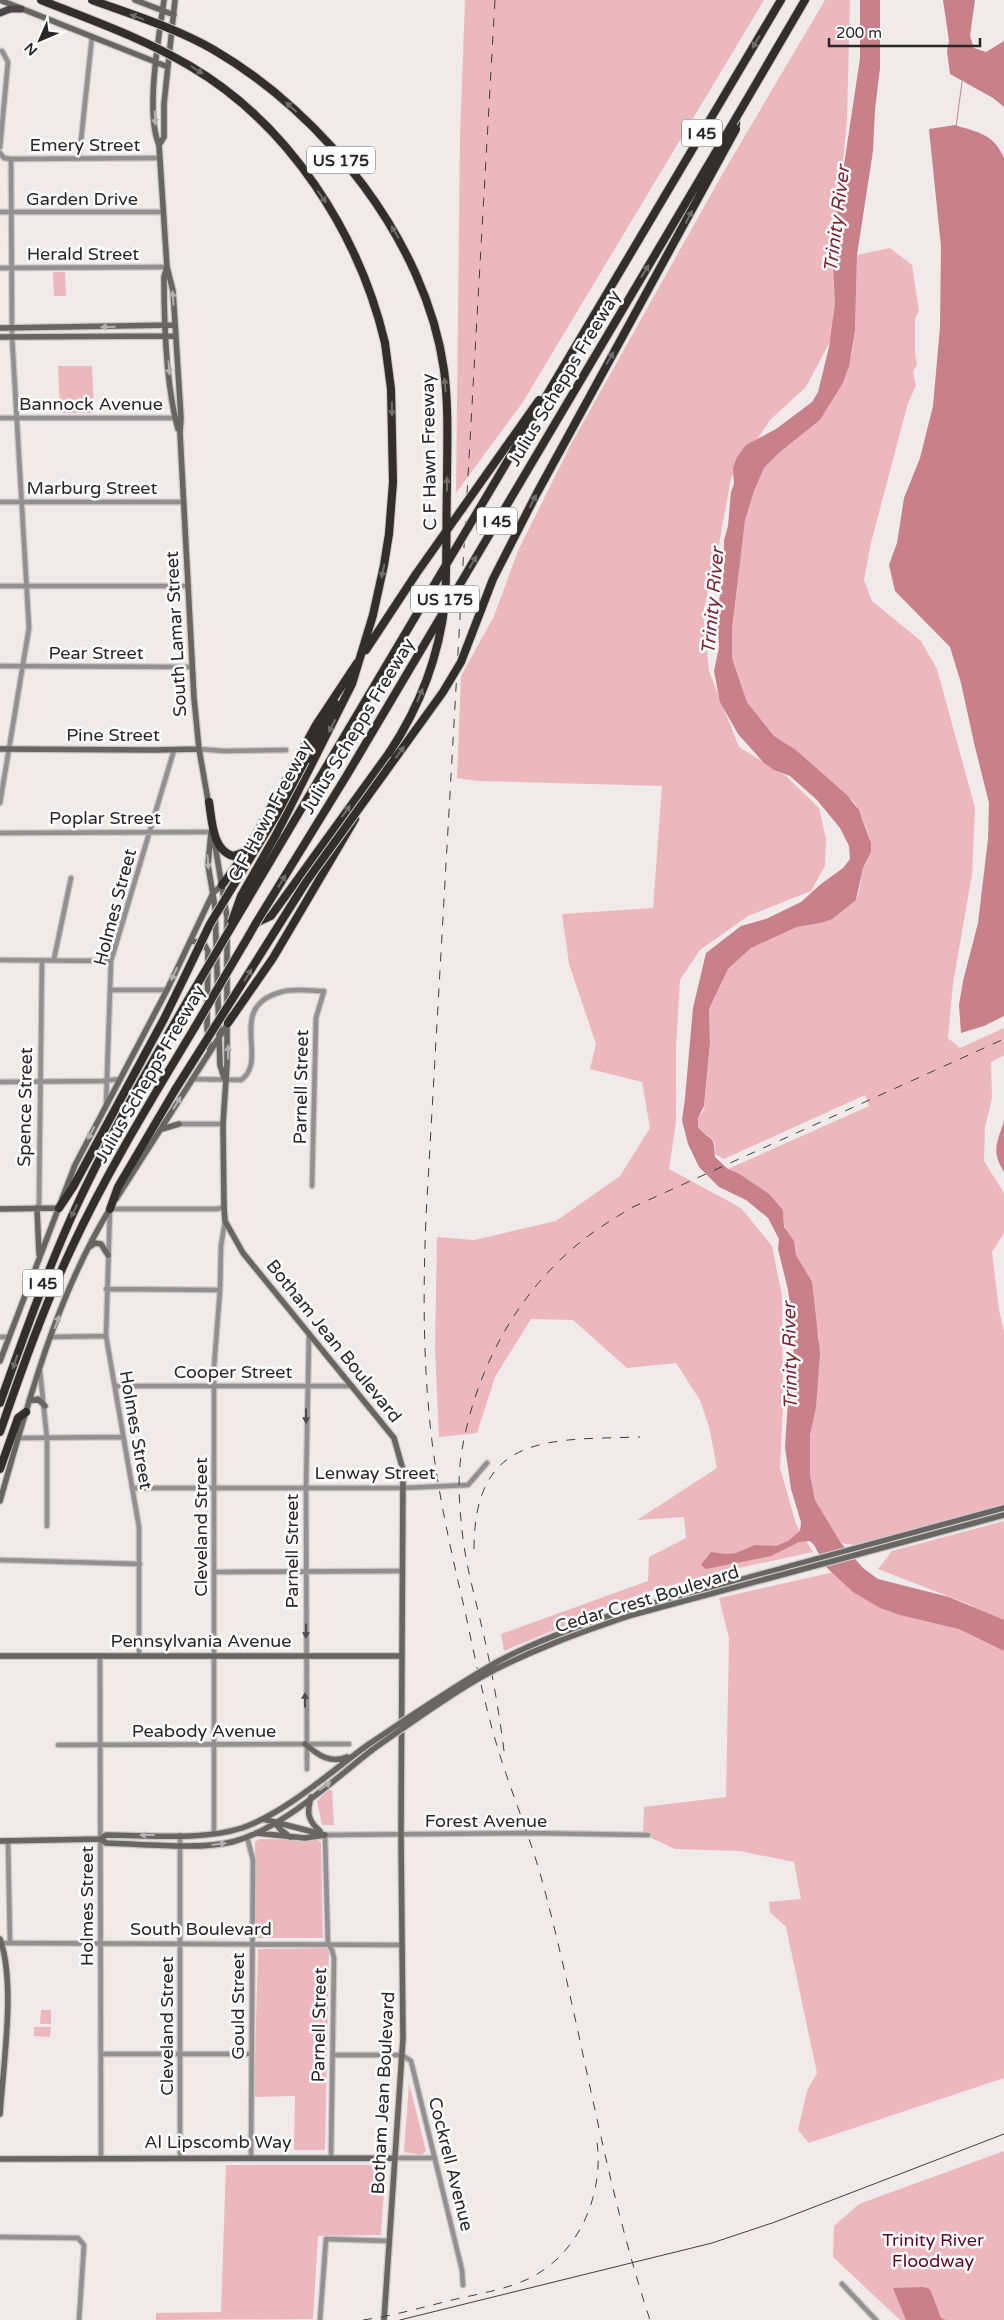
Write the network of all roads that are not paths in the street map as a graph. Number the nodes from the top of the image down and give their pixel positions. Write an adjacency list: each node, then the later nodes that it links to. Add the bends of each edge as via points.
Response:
1 (0, 0): 9 (main road)
2 (41, 0): 76 (highway, C F Hawn Freeway / US 175, one-way to 76, bridge, via 125,34 189,65 233,95 260,119 295,159 342,229 367,280 385,343 392,389 393,495 384,565 373,615 352,684 282,825 241,896)
3 (92, 0): 74 (highway, C F Hawn Freeway / US 175, one-way to 3, bridge, via 271,916 389,753 414,710 430,672 441,633 446,594 447,408 444,370 429,308 408,254 378,206 322,138 268,87 213,49 180,32)
4 (135, 0): 10 (main road)
5 (164, 0): 10 (main road, South Lamar Street)
6 (175, 0): 12 (main road, South Lamar Street)
7 (781, 0): 42 (highway, Julius Schepps Freeway / I 45, one-way to 42)
8 (805, 0): 19 (highway, Julius Schepps Freeway / I 45)
9 (21, 9): 11 (main road); 13 (main road)
10 (162, 11): 12 (main road); 15 (main road, South Lamar Street)
11 (0, 13)
12 (174, 15): 16 (main road, South Lamar Street)
13 (92, 37): 15 (main road); 25 (street)
14 (2, 51): 18 (street, via 8,62)
15 (157, 62): 16 (main road); 20 (main road, South Lamar Street, one-way to 20, via 154,113)
16 (168, 67): 20 (main road, South Lamar Street, via 164,137)
17 (0, 76): 18 (street)
18 (6, 77): 21 (street)
19 (736, 118): 61 (highway, one-way to 19, bridge, via 461,662 506,552 706,186 736,128); 74 (highway, Julius Schepps Freeway / I 45, one-way to 19, bridge)
20 (159, 145): 23 (main road, South Lamar Street)
21 (0, 147)
22 (0, 153): 24 (street)
23 (160, 158): 25 (street, Emery Street); 28 (main road, South Lamar Street)
24 (11, 159): 25 (street, Emery Street); 27 (street)
25 (79, 159)
26 (0, 212): 27 (street, Garden Drive)
27 (12, 212): 28 (street, Garden Drive); 31 (street)
28 (163, 212): 29 (main road, South Lamar Street)
29 (167, 267): 31 (street, Herald Street); 32 (main road, South Lamar Street, one-way to 29, via 172,284); 33 (main road, South Lamar Street, via 164,277)
30 (0, 268): 31 (street, Herald Street)
31 (12, 268): 36 (street)
32 (175, 325): 33 (main road); 38 (main road, South Lamar Street)
33 (166, 326): 34 (main road, one-way to 34); 37 (main road, South Lamar Street)
34 (91, 327): 36 (main road); 41 (main road)
35 (0, 328): 36 (main road)
36 (12, 328): 40 (street)
37 (167, 336): 38 (main road); 41 (main road); 45 (main road, South Lamar Street, one-way to 45)
38 (175, 336): 45 (main road, South Lamar Street)
39 (0, 337): 40 (main road)
40 (12, 337): 41 (main road); 44 (street)
41 (90, 337)
42 (571, 354): 55 (highway, bridge); 76 (highway, Julius Schepps Freeway / I 45, bridge)
43 (0, 418): 44 (street, Bannock Avenue)
44 (16, 418): 45 (street, Bannock Avenue); 47 (street)
45 (178, 418): 48 (main road, South Lamar Street)
46 (0, 502): 47 (street, Marburg Street)
47 (20, 502): 48 (street, Marburg Street); 50 (street)
48 (184, 502): 51 (main road, South Lamar Street)
49 (0, 586): 50 (street)
50 (26, 586): 51 (street); 53 (street, via 29,628)
51 (189, 586): 54 (main road, South Lamar Street)
52 (0, 666): 53 (street, Pear Street)
53 (23, 666): 54 (street, Pear Street); 58 (street)
54 (192, 667): 57 (main road, South Lamar Street)
55 (354, 668): 67 (highway, via 298,757); 100 (highway, bridge, via 277,814 210,924 164,1019)
56 (0, 748): 58 (main road, Pine Street)
57 (199, 748): 59 (main road, Pine Street); 60 (street, Pine Street); 62 (main road, South Lamar Street)
58 (8, 749): 59 (main road, Pine Street); 63 (street)
59 (174, 750): 64 (street, Holmes Street)
60 (286, 750)
61 (371, 791): 83 (highway, bridge, via 286,937); 102 (highway, one-way to 61, bridge, via 118,1187 175,1090 293,902)
62 (209, 802): 65 (main road, South Lamar Street); 67 (highway, via 221,849 233,856)
63 (0, 803)
64 (150, 832): 65 (street, Poplar Street); 66 (street, Poplar Street); 80 (street, Holmes Street)
65 (211, 832): 69 (main road, South Lamar Street); 70 (main road, South Lamar Street, one-way to 70, via 208,854)
66 (0, 833)
67 (247, 851): 69 (highway)
68 (71, 878): 77 (street)
69 (222, 885): 70 (main road, Julius Schepps Freeway); 73 (main road, South Lamar Street)
70 (213, 893): 71 (main road, South Lamar Street); 72 (main road, Julius Schepps Freeway)
71 (215, 907): 72 (main road); 73 (main road); 84 (main road, South Lamar Street)
72 (204, 910): 75 (main road, Julius Schepps Freeway)
73 (227, 917): 83 (main road, South Lamar Street)
74 (256, 923): 124 (highway, Julius Schepps Freeway / I 45, bridge, via 115,1163 81,1228 40,1321)
75 (190, 941): 82 (main road, Julius Schepps Freeway, one-way to 82); 85 (main road, via 203,942 208,951 207,1028)
76 (223, 944): 121 (highway, Julius Schepps Freeway / I 45, one-way to 121, bridge, via 127,1108 72,1217 40,1292)
77 (54, 959): 79 (street); 80 (street)
78 (0, 960): 79 (street)
79 (42, 960): 91 (street, Spence Street)
80 (111, 961): 81 (street, Holmes Street)
81 (110, 990): 82 (street); 88 (street, Holmes Street)
82 (167, 990): 86 (main road, Julius Schepps Freeway)
83 (228, 1024): 84 (main road, Julius Schepps Freeway); 89 (main road, Botham Jean Boulevard, one-way to 83)
84 (218, 1040): 85 (main road, Julius Schepps Freeway); 89 (main road, South Lamar Street)
85 (210, 1052): 87 (main road, Julius Schepps Freeway)
86 (121, 1079): 88 (street); 92 (main road, Julius Schepps Freeway)
87 (192, 1079): 89 (street); 93 (main road, Julius Schepps Freeway, one-way to 87)
88 (106, 1080): 91 (street); 92 (street, Holmes Street)
89 (225, 1080): 95 (main road, Botham Jean Boulevard); 97 (street, Parnell Street, via 241,1080 249,1073 252,1014 264,1000 283,991 324,991 316,1018)
90 (0, 1082): 91 (street)
91 (40, 1082): 99 (street, Spence Street)
92 (106, 1106): 100 (main road, Julius Schepps Freeway, one-way to 100, via 75,1165)
93 (169, 1117): 94 (main road); 96 (main road, Julius Schepps Freeway)
94 (179, 1124): 95 (street); 96 (main road)
95 (223, 1124): 98 (main road, Botham Jean Boulevard)
96 (160, 1130): 102 (main road, Julius Schepps Freeway)
97 (312, 1186)
98 (224, 1207): 102 (street); 103 (main road, Botham Jean Boulevard)
99 (37, 1208): 100 (main road); 101 (main road); 105 (main road, Spence Street)
100 (59, 1208): 105 (main road, Julius Schepps Freeway)
101 (0, 1209)
102 (110, 1209): 104 (main road, Julius Schepps Freeway); 106 (street, Holmes Street)
103 (225, 1221): 108 (street, Cleveland Street); 109 (main road, Botham Jean Boulevard, via 243,1253)
104 (91, 1246): 106 (main road, via 101,1244); 112 (main road, Julius Schepps Freeway, one-way to 104)
105 (40, 1254): 111 (main road, Julius Schepps Freeway)
106 (108, 1256): 107 (street, Holmes Street)
107 (106, 1289): 108 (street); 110 (street, Holmes Street)
108 (220, 1290): 118 (street, Cleveland Street)
109 (309, 1333): 116 (street, Parnell Street); 119 (main road, Botham Jean Boulevard)
110 (106, 1336): 112 (street); 117 (street, Holmes Street)
111 (9, 1337): 113 (street); 114 (main road, Julius Schepps Freeway)
112 (51, 1337): 115 (main road, Julius Schepps Freeway)
113 (0, 1338)
114 (0, 1360)
115 (39, 1366): 120 (main road, Julius Schepps Freeway); 122 (street)
116 (307, 1385): 118 (street, Cooper Street); 119 (street, Cooper Street); 131 (street, Parnell Street, one-way to 131)
117 (115, 1386): 118 (street, Cooper Street); 125 (street, Holmes Street)
118 (215, 1386): 130 (street, Cleveland Street)
119 (352, 1386): 133 (main road, Botham Jean Boulevard, via 394,1438 403,1470)
120 (29, 1401): 122 (main road, via 38,1398); 123 (main road, Julius Schepps Freeway)
121 (0, 1404)
122 (44, 1406): 127 (street)
123 (26, 1412): 126 (main road, Julius Schepps Freeway); 129 (highway, via 18,1418)
124 (0, 1432)
125 (123, 1437): 127 (street); 132 (street, Holmes Street)
126 (18, 1438): 127 (street); 134 (main road, Julius Schepps Freeway)
127 (47, 1439): 137 (street)
128 (487, 1464): 133 (street, Lenway Street, via 468,1485)
129 (0, 1469)
130 (215, 1487): 131 (street, Lenway Street); 132 (street, Lenway Street); 141 (street, Cleveland Street)
131 (306, 1487): 133 (street, Lenway Street); 142 (street, Parnell Street)
132 (132, 1488): 139 (street, Holmes Street, via 139,1527)
133 (403, 1488): 140 (main road, Botham Jean Boulevard)
134 (0, 1500)
135 (1004, 1508): 154 (main road, Cedar Crest Boulevard, bridge, via 583,1625 498,1662 434,1700)
136 (1004, 1515): 156 (main road, Cedar Crest Boulevard, one-way to 136, bridge, via 444,1700 482,1677 578,1633 632,1615)
137 (47, 1526)
138 (0, 1560): 139 (street)
139 (140, 1564): 145 (street, Holmes Street)
140 (402, 1571): 142 (street); 148 (main road, Botham Jean Boulevard)
141 (215, 1572): 142 (street); 146 (street, Cleveland Street)
142 (306, 1572): 147 (street, Parnell Street, one-way to 147)
143 (0, 1656): 144 (main road, Pennsylvania Avenue)
144 (100, 1656): 145 (main road, Pennsylvania Avenue); 153 (street, Holmes Street)
145 (139, 1656): 146 (main road, Pennsylvania Avenue)
146 (214, 1656): 147 (main road, Pennsylvania Avenue); 149 (street, Cleveland Street)
147 (305, 1656): 148 (main road, Pennsylvania Avenue); 150 (street, Parnell Street, one-way to 147)
148 (402, 1656): 163 (main road, Botham Jean Boulevard)
149 (214, 1744): 150 (street, Peabody Avenue); 153 (street, Peabody Avenue); 161 (street, Cleveland Street)
150 (305, 1744): 151 (street, Peabody Avenue); 154 (main road, via 331,1760); 155 (street, Parnell Street)
151 (349, 1744)
152 (58, 1745): 153 (street, Peabody Avenue)
153 (100, 1745): 168 (street, Holmes Street)
154 (354, 1755): 157 (main road, Cedar Crest Boulevard)
155 (306, 1769)
156 (311, 1797): 159 (main road, Cedar Crest Boulevard); 162 (main road, via 308,1808 310,1820)
157 (280, 1809): 158 (main road, Cedar Crest Boulevard); 159 (main road)
158 (264, 1818): 159 (main road); 161 (main road, Cedar Crest Boulevard, via 241,1828)
159 (275, 1823): 160 (main road, Cedar Crest Boulevard); 162 (main road); 167 (main road)
160 (256, 1833): 166 (main road, Cedar Crest Boulevard); 167 (main road)
161 (214, 1834): 165 (main road, Cedar Crest Boulevard)
162 (325, 1835): 163 (street, Forest Avenue); 167 (main road); 177 (street, Parnell Street)
163 (401, 1835): 164 (street, Forest Avenue); 178 (main road, Botham Jean Boulevard)
164 (648, 1835)
165 (180, 1836): 168 (main road, Cedar Crest Boulevard, one-way to 168, via 106,1835); 171 (street, Cleveland Street)
166 (247, 1837): 171 (main road, Cedar Crest Boulevard, one-way to 166, via 212,1845); 175 (street, Gould Street, via 252,1854)
167 (291, 1837)
168 (101, 1839): 169 (main road); 171 (main road, Cedar Crest Boulevard, via 106,1843); 174 (street, Holmes Street)
169 (8, 1840): 170 (main road); 173 (street)
170 (0, 1841)
171 (180, 1845): 176 (street, Cleveland Street)
172 (0, 1941): 173 (street, South Boulevard); 184 (main road, via 7,1978)
173 (10, 1943): 174 (street, South Boulevard)
174 (101, 1943): 176 (street, South Boulevard); 179 (street, Holmes Street)
175 (252, 1943): 176 (street, South Boulevard); 177 (street, South Boulevard); 181 (street, Gould Street)
176 (181, 1944): 180 (street, Cleveland Street)
177 (328, 1944): 178 (street, South Boulevard); 182 (street, Parnell Street, via 334,1958)
178 (402, 1945): 183 (main road, Botham Jean Boulevard)
179 (101, 2054): 180 (street); 185 (street, Holmes Street)
180 (181, 2054): 181 (street); 186 (street, Cleveland Street)
181 (252, 2054): 187 (street, Gould Street)
182 (332, 2055): 183 (street); 188 (street, Parnell Street)
183 (402, 2056): 189 (main road, Botham Jean Boulevard); 190 (street, Cockrell Avenue, via 411,2061)
184 (0, 2114)
185 (101, 2157): 186 (main road, Al Lipscomb Way); 191 (main road, Al Lipscomb Way)
186 (180, 2158): 187 (main road, Al Lipscomb Way)
187 (251, 2158): 188 (main road, Al Lipscomb Way)
188 (331, 2158): 189 (main road, Al Lipscomb Way)
189 (395, 2158): 190 (street, Al Lipscomb Way); 193 (main road, Botham Jean Boulevard)
190 (435, 2158): 195 (street, Cockrell Avenue)
191 (0, 2159)
192 (0, 2237): 196 (street, via 82,2240)
193 (390, 2241): 197 (street, via 326,2239); 198 (main road, Botham Jean Boulevard)
194 (842, 2284): 199 (street)
195 (463, 2285)
196 (79, 2320)
197 (320, 2320)
198 (384, 2320)
199 (876, 2320)

